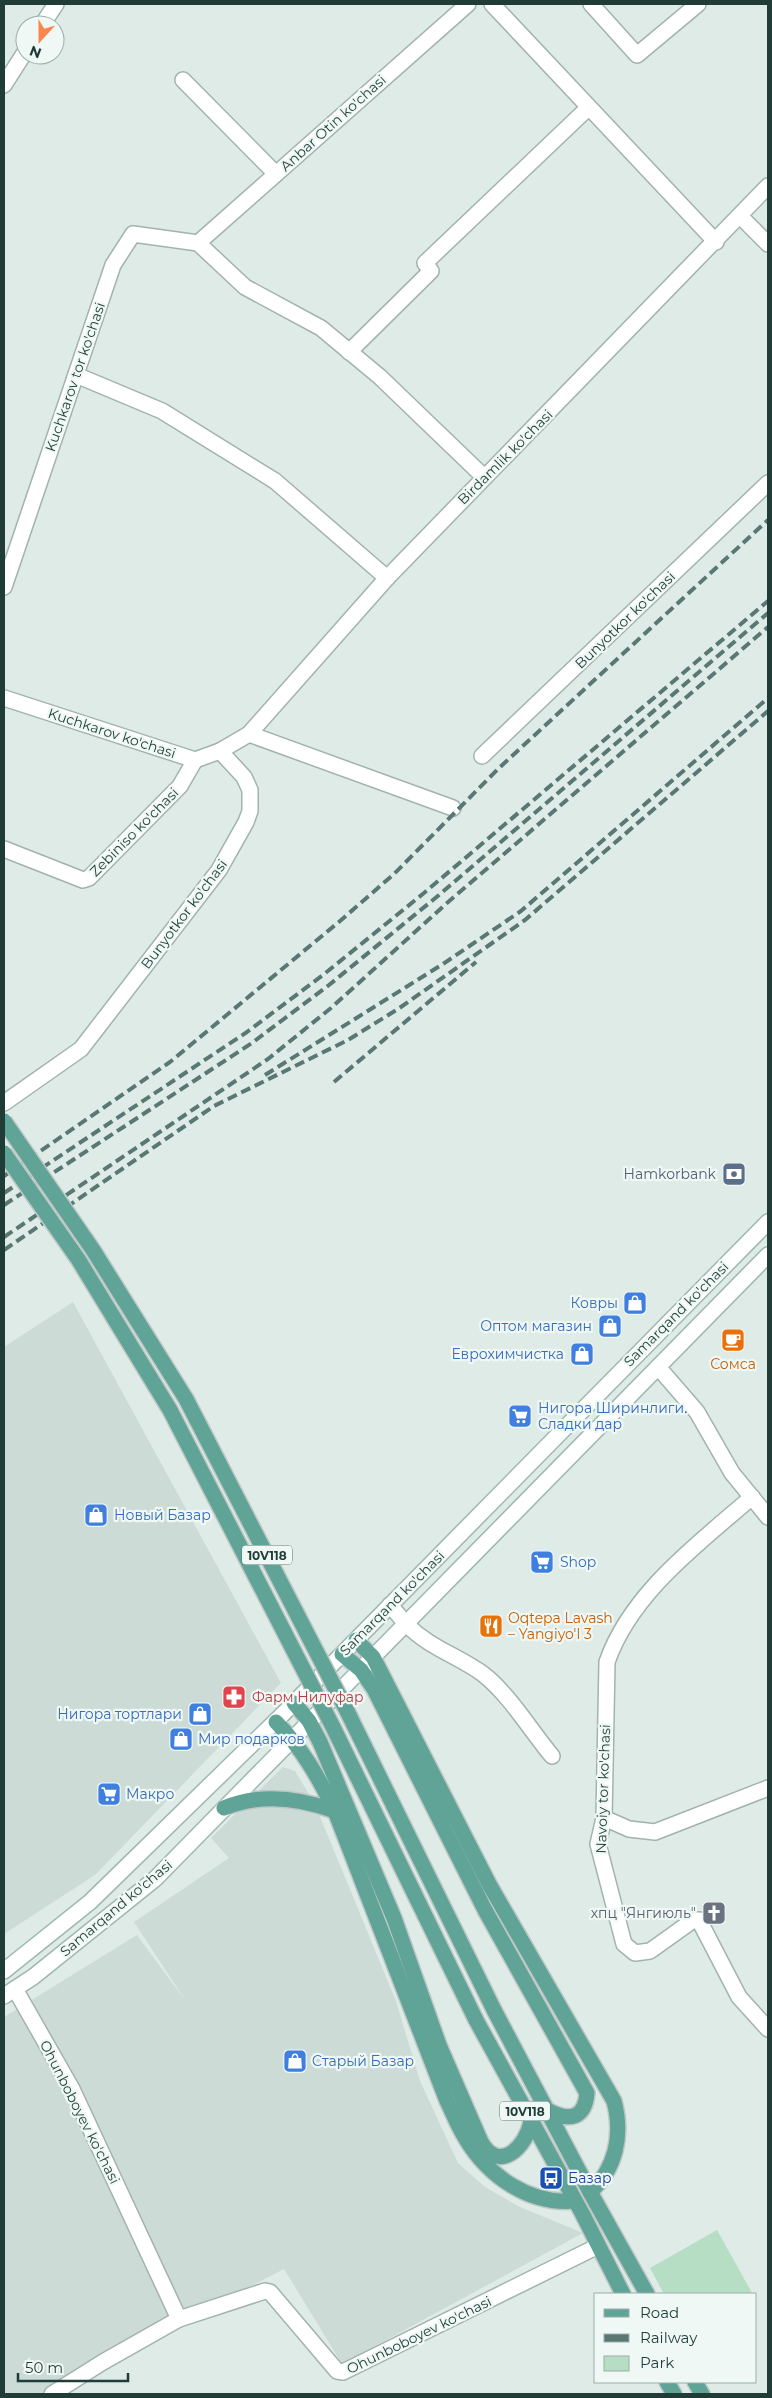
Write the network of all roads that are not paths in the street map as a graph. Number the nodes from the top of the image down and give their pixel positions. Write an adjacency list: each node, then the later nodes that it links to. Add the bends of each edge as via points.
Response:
1 (56, 4): 6 (street)
2 (468, 4): 11 (street, Anbar Otin ko'chasi)
3 (492, 4): 10 (street)
4 (591, 4): 5 (street, via 637,55)
5 (698, 4)
6 (49, 15)
7 (17, 65): 9 (street)
8 (183, 80): 11 (street)
9 (4, 85)
10 (588, 108): 14 (street); 17 (street, via 425,263 431,271)
11 (276, 174): 15 (street, Anbar Otin ko'chasi)
12 (768, 186): 13 (street, Birdamlik ko'chasi)
13 (741, 217): 14 (street, Birdamlik ko'chasi); 16 (street)
14 (716, 242): 19 (street, Birdamlik ko'chasi)
15 (198, 243): 17 (street, via 245,287 321,328); 18 (street, Kuchkarov tor ko'chasi, via 133,234 114,265)
16 (768, 244)
17 (349, 352): 19 (street)
18 (76, 375): 21 (street, via 162,411 275,480); 22 (street, Kuchkarov tor ko'chasi)
19 (484, 477): 21 (street, Birdamlik ko'chasi)
20 (768, 483): 26 (street, Bunyotkor ko'chasi)
21 (387, 578): 24 (street, Birdamlik ko'chasi)
22 (4, 587)
23 (4, 698): 27 (street, Kuchkarov ko'chasi)
24 (249, 734): 25 (street); 28 (street)
25 (220, 751): 27 (street); 30 (street, Bunyotkor ko'chasi, via 244,777 250,790 250,811 219,870 81,1049)
26 (482, 756)
27 (195, 760): 29 (street, Zebiniso ko'chasi, via 180,786 89,878 83,880)
28 (453, 808)
29 (4, 850)
30 (4, 1103)
31 (4, 1121): 56 (main road, 10V118, bridge, via 93,1250 186,1399 348,1713 494,2010)
32 (4, 1152): 57 (main road, 10V118, bridge, via 78,1259 170,1410 333,1727 476,2020)
33 (768, 1222): 38 (street, Samarqand ko'chasi)
34 (768, 1255): 35 (street, Samarqand ko'chasi)
35 (658, 1367): 36 (street, via 697,1412 732,1473); 39 (street, Samarqand ko'chasi)
36 (752, 1497): 37 (street); 52 (street, Navoiy tor ko'chasi, via 685,1556 644,1598 614,1642 608,1662)
37 (768, 1517)
38 (390, 1605): 39 (street); 40 (street, Samarqand ko'chasi)
39 (406, 1624): 42 (street, Samarqand ko'chasi); 48 (street, via 430,1645 482,1674 498,1688)
40 (356, 1640): 41 (street, Samarqand ko'chasi); 42 (main road)
41 (342, 1654): 43 (main road); 44 (street, Samarqand ko'chasi)
42 (373, 1657): 43 (street, Samarqand ko'chasi); 58 (main road, via 489,1884 614,2102 618,2131 614,2156 608,2173)
43 (361, 1670): 45 (street, Samarqand ko'chasi); 56 (main road, via 374,1689 484,1910 587,2093 586,2104 578,2114 565,2118)
44 (294, 1703): 45 (main road); 46 (street, Samarqand ko'chasi)
45 (309, 1721): 47 (street, Samarqand ko'chasi); 57 (main road, via 394,1918 439,2045 480,2142 493,2154 510,2155 522,2146)
46 (276, 1722): 47 (main road); 53 (street, Samarqand ko'chasi, via 90,1902)
47 (292, 1738): 50 (street, Samarqand ko'chasi); 51 (main road, via 317,1774)
48 (552, 1756)
49 (768, 1788): 52 (street, via 655,1832 629,1829)
50 (224, 1808): 51 (main road, via 240,1801 289,1798); 54 (street, Samarqand ko'chasi, via 155,1879)
51 (335, 1811): 59 (main road, via 464,2137 489,2169 511,2185 553,2201)
52 (604, 1818): 55 (street, Navoiy tor ko'chasi, via 598,1844 624,1944 635,1953 650,1951 692,1921 699,1920 739,1997)
53 (4, 1971)
54 (9, 1992): 63 (street, Ohunboboyev ko'chasi, via 72,2089)
55 (768, 2029)
56 (549, 2111): 58 (main road, 10V118)
57 (531, 2122): 59 (main road, 10V118)
58 (590, 2192): 62 (main road)
59 (575, 2201): 60 (main road)
60 (598, 2246): 61 (main road); 63 (street, Ohunboboyev ko'chasi, via 343,2372 338,2371 270,2292)
61 (622, 2293)
62 (646, 2293)
63 (179, 2319): 65 (street, Ohunboboyev ko'chasi)
64 (668, 2383): 66 (main road)
65 (52, 2394)
66 (674, 2394)

